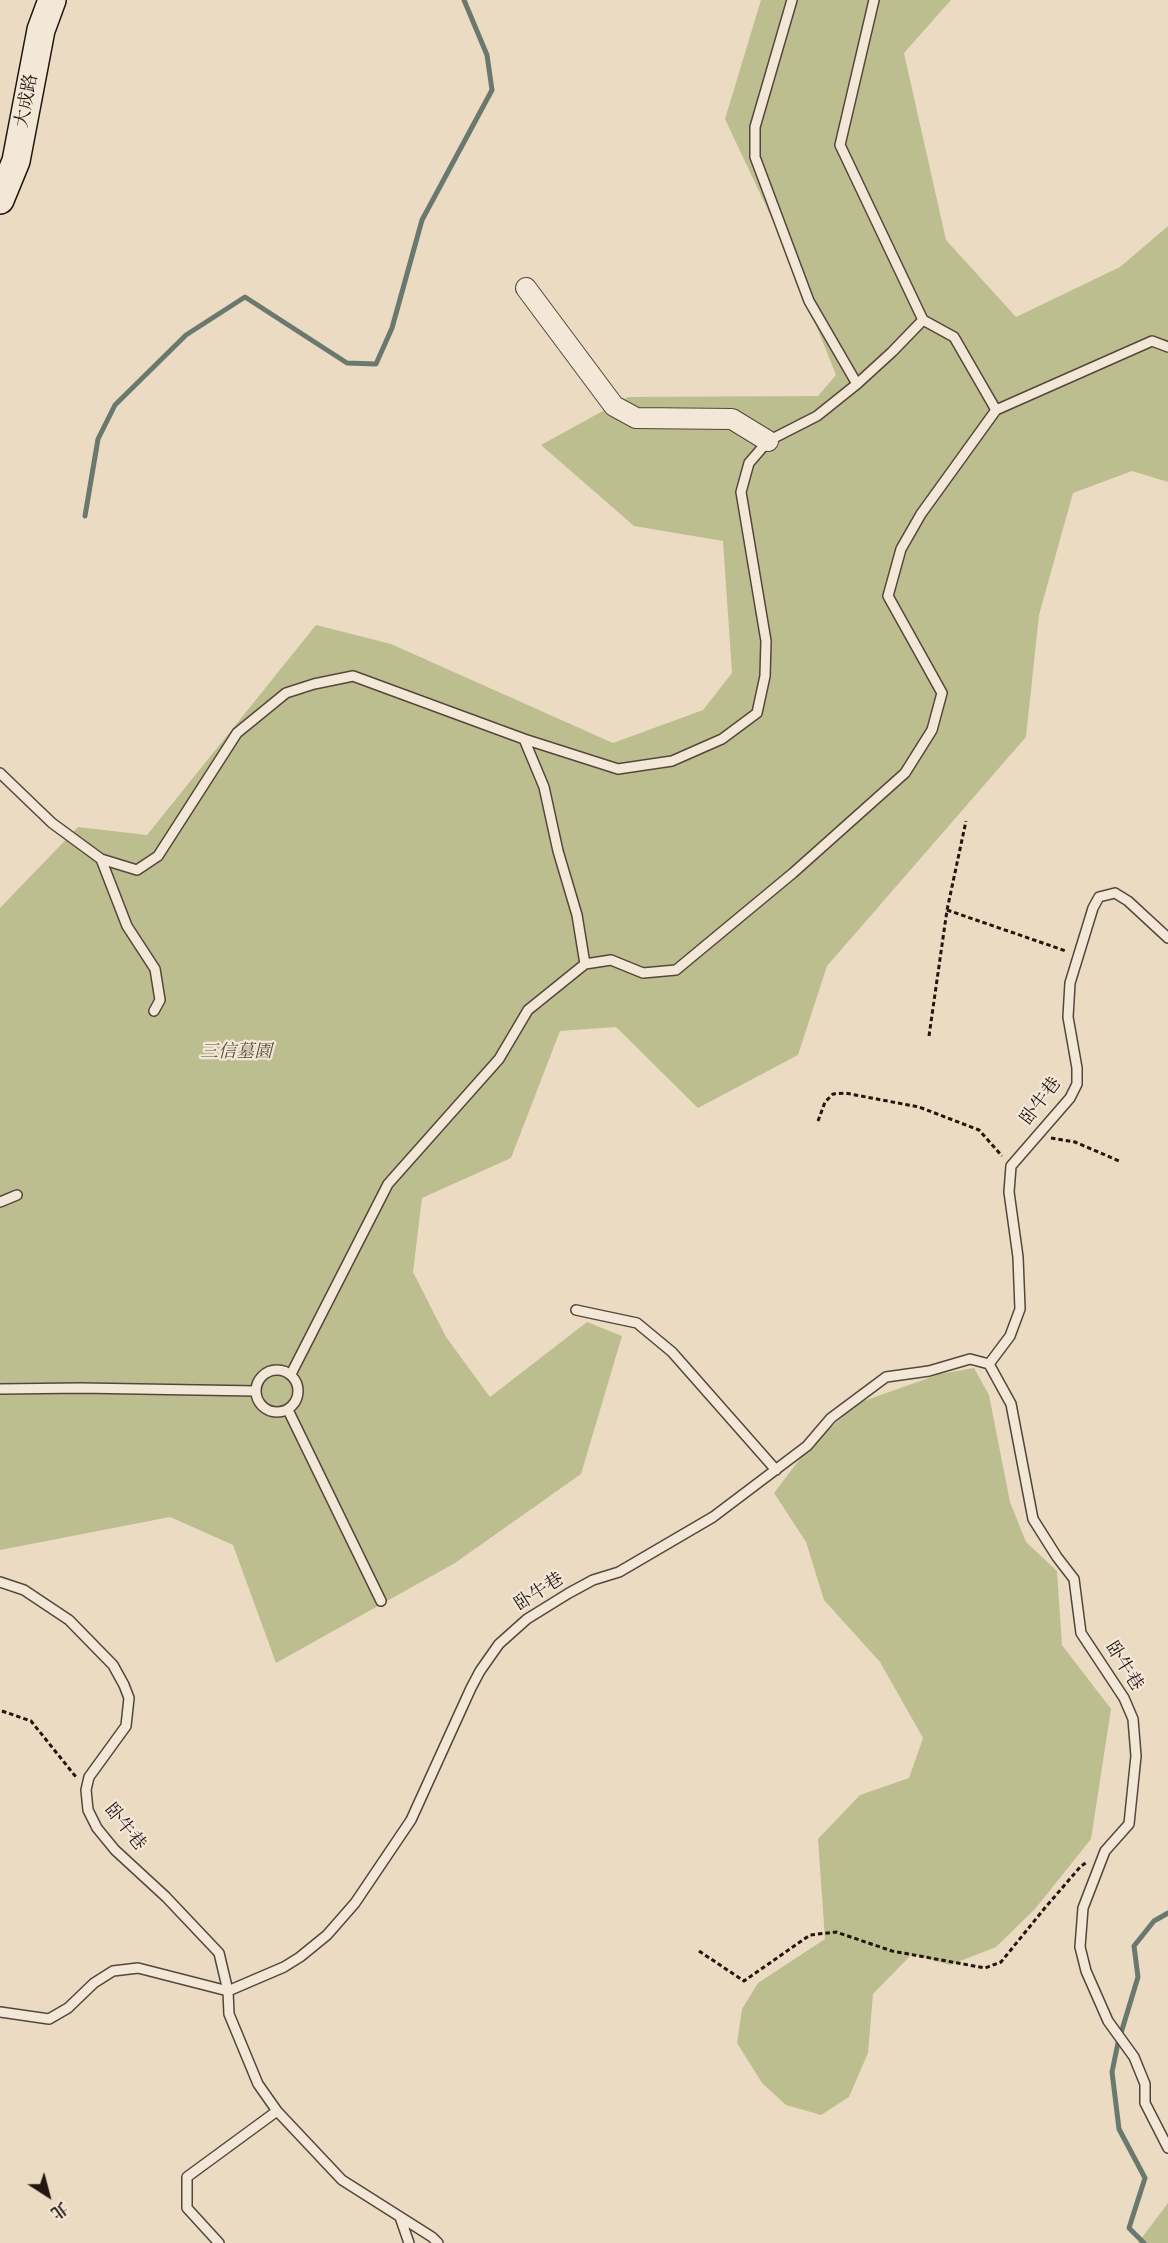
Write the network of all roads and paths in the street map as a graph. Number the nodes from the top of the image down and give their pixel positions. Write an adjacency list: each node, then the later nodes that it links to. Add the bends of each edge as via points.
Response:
1 (51, 0): 4 (street, 大成路, via 41,30 16,161)
2 (792, 0): 8 (lane, via 755,128 756,157 809,301)
3 (874, 0): 6 (lane, via 840,145)
4 (0, 200)
5 (526, 288): 10 (street, via 614,406 636,418 732,419)
6 (923, 320): 8 (lane); 9 (lane, via 954,338)
7 (1168, 347): 9 (lane, via 1152,341)
8 (857, 384): 10 (lane, via 817,416)
9 (996, 410): 18 (lane, via 921,514 901,549 888,596 942,693 932,730 905,772 793,873 676,970 643,973 611,960)
10 (768, 441): 11 (lane, via 749,463 741,492 766,641 765,676 757,713 722,739 672,761 618,769)
11 (524, 739): 14 (lane, via 353,676 314,684 286,693 237,733 158,856 137,870); 18 (lane, via 544,788 577,915)
12 (0, 773): 14 (lane, via 52,823)
13 (966, 821): 15 (path)
14 (101, 859): 19 (lane, via 127,926 154,969 160,1000)
15 (947, 910): 17 (path); 20 (path)
16 (1168, 938): 17 (lane, 卧牛巷, via 1115,893 1099,897)
17 (1079, 956): 22 (lane, 卧牛巷, via 1070,983 1068,1017 1077,1084)
18 (585, 964): 29 (lane, via 528,1010 499,1059 388,1184)
19 (154, 1011)
20 (929, 1036)
21 (818, 1121): 24 (path, via 825,1102 833,1094 919,1107 979,1130)
22 (1038, 1136): 23 (path, via 1075,1142); 24 (lane, 卧牛巷)
23 (1119, 1161)
24 (1011, 1166): 28 (lane, via 1009,1192 1020,1309 1010,1336)
25 (17, 1195): 26 (lane)
26 (0, 1202)
27 (576, 1310): 33 (lane, via 637,1323 672,1352)
28 (989, 1364): 33 (lane, 卧牛巷, via 970,1359 929,1371 886,1377 831,1418 807,1446); 38 (lane, 卧牛巷, via 1011,1404 1034,1519 1074,1579 1081,1633 1124,1698 1133,1719 1136,1756 1129,1824)
29 (291, 1374): 31 (lane, via 268,1372); 32 (lane, via 298,1393)
30 (0, 1389): 31 (lane)
31 (256, 1391): 32 (lane, via 257,1399 267,1410)
32 (288, 1410): 35 (lane)
33 (776, 1470): 40 (lane, 卧牛巷, via 713,1517 620,1572 569,1593 528,1619 499,1644 471,1688 411,1820 355,1903 327,1935 300,1957)
34 (0, 1582): 37 (lane, 卧牛巷, via 24,1590 69,1620 113,1665 124,1685 129,1698 126,1726 89,1777)
35 (381, 1601)
36 (2, 1711): 37 (path, via 31,1721)
37 (86, 1790): 40 (lane, 卧牛巷, via 88,1810 97,1828 219,1953)
38 (1105, 1851): 39 (path, via 1082,1866 1001,1962 985,1968 892,1951 836,1932 810,1935 744,1981); 43 (lane, 卧牛巷, via 1083,1908 1080,1947 1086,1971 1112,2026 1134,2057 1145,2084 1145,2103)
39 (699, 1951)
40 (228, 1991): 41 (lane, via 138,1968 113,1971 49,2019); 42 (lane, via 229,2014 258,2084)
41 (0, 2012)
42 (277, 2111): 44 (lane, via 342,2180); 45 (lane, via 187,2177 188,2208)
43 (1168, 2148)
44 (400, 2217): 46 (lane); 47 (lane)
45 (219, 2243)
46 (409, 2243)
47 (438, 2243)

